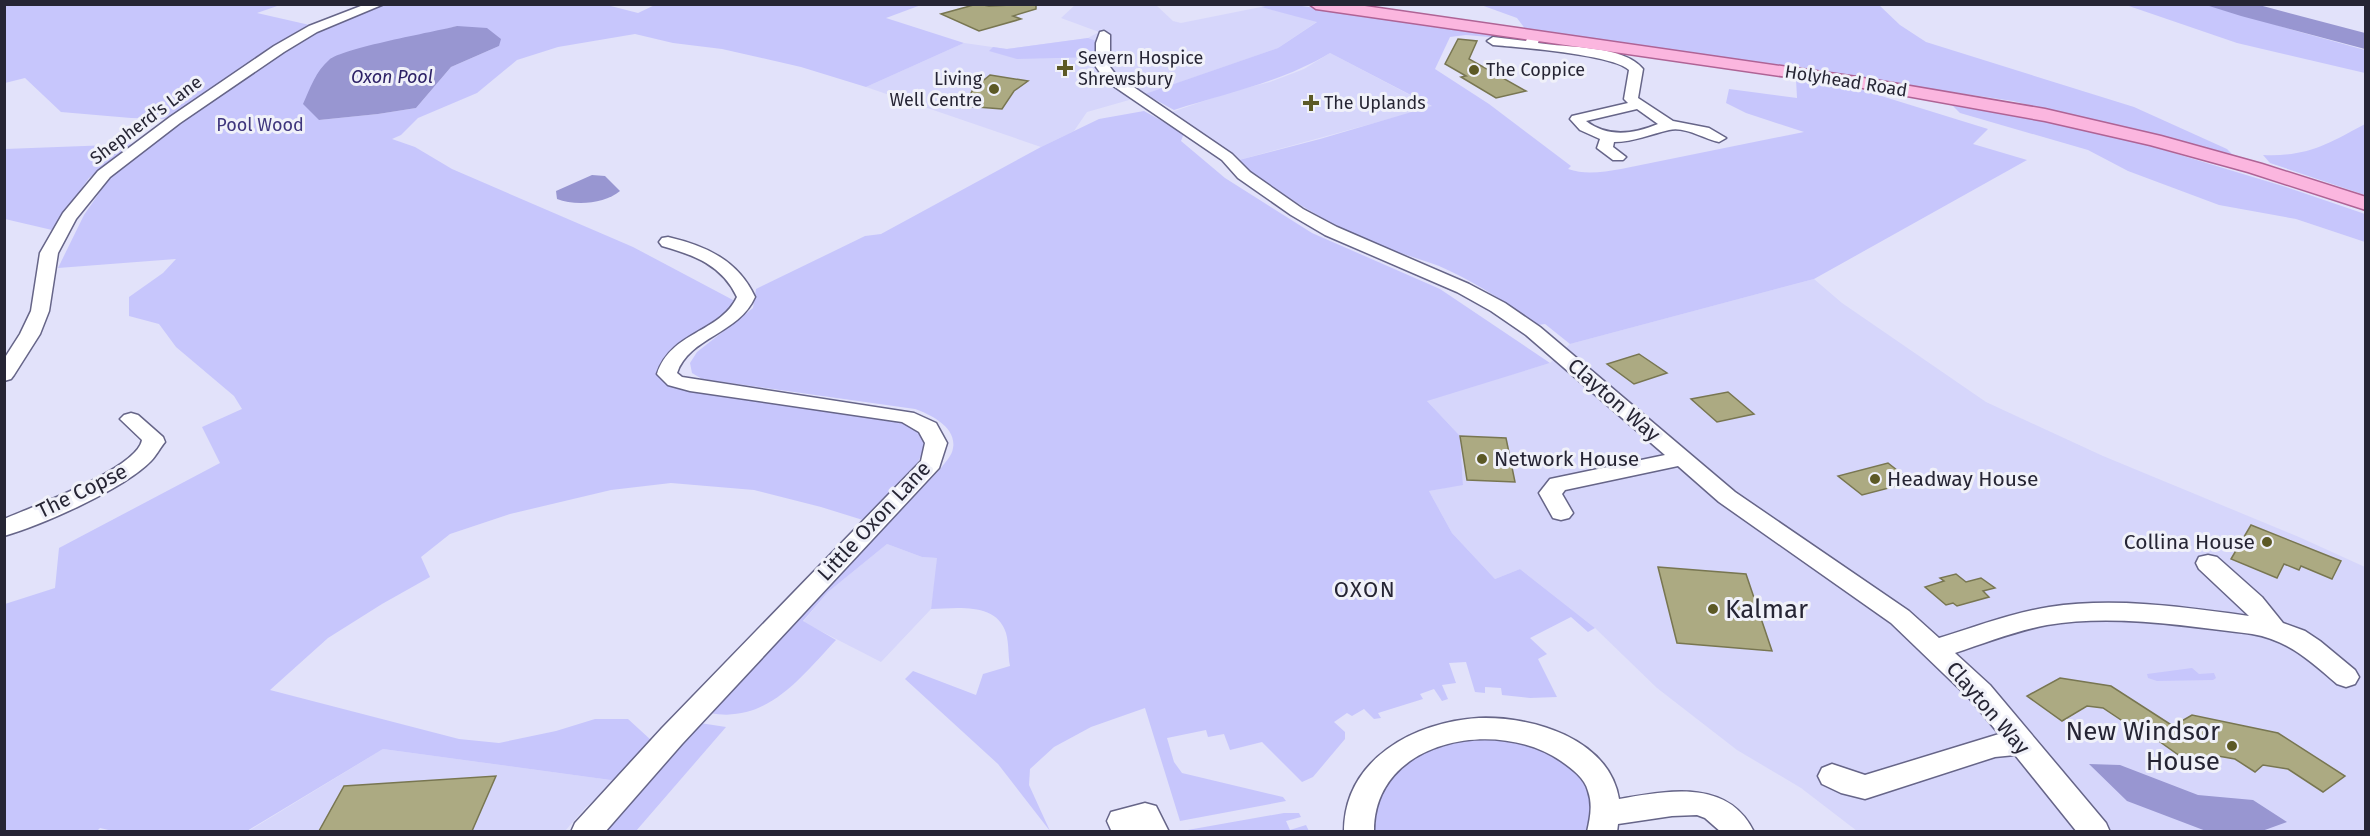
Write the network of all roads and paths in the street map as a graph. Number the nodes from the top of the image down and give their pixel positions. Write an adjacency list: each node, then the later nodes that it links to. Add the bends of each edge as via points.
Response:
1 (378, 4): 13 (street, Shepherd's Lane, via 313,29 279,49 104,174 69,217 49,253 40,311)
2 (1316, 4): 5 (main road, Holyhead Road)
3 (1104, 35): 15 (street, Clayton Way, via 1103,67 1111,78 1214,147 1251,181 1330,231 1463,288 1507,313 1539,335)
4 (1493, 41): 5 (street)
5 (1532, 41): 6 (street, via 1632,63 1636,69 1630,94); 11 (main road, Holyhead Road, via 1857,82 2045,115 2255,168)
6 (1637, 105): 7 (street); 8 (street, via 1577,119)
7 (1668, 124): 8 (street); 9 (street)
8 (1608, 137): 10 (street, via 1607,150)
9 (1719, 138)
10 (1618, 157)
11 (2366, 204)
12 (668, 242): 26 (street, Little Oxon Lane, via 717,260 732,272 746,297 739,311 676,355 667,374 675,381 907,417 928,428 936,443 931,463)
13 (4, 375)
14 (131, 419): 17 (street, The Copse, via 154,442 142,459 113,478)
15 (1681, 459): 16 (street, via 1558,484 1550,493); 20 (street, Clayton Way, via 1727,497 1900,618)
16 (1561, 513)
17 (4, 528)
18 (2208, 563): 19 (street, via 2253,603)
19 (2274, 629): 20 (street, via 2184,617 2078,613 2048,616); 21 (street, via 2308,645)
20 (1935, 649): 22 (street, Clayton Way, via 1980,692)
21 (2346, 677)
22 (2019, 743): 23 (street, via 1995,746 1865,787); 30 (street, Clayton Way)
23 (1832, 776)
24 (1122, 821): 27 (street, via 1145,815)
25 (1604, 822): 28 (street, via 1600,780 1572,752 1528,733 1481,729 1437,735 1389,762 1364,796 1358,813); 29 (street, via 1687,803 1705,804 1720,811)
26 (586, 831)
27 (1154, 831)
28 (1359, 831)
29 (1739, 831)
30 (2095, 831)

